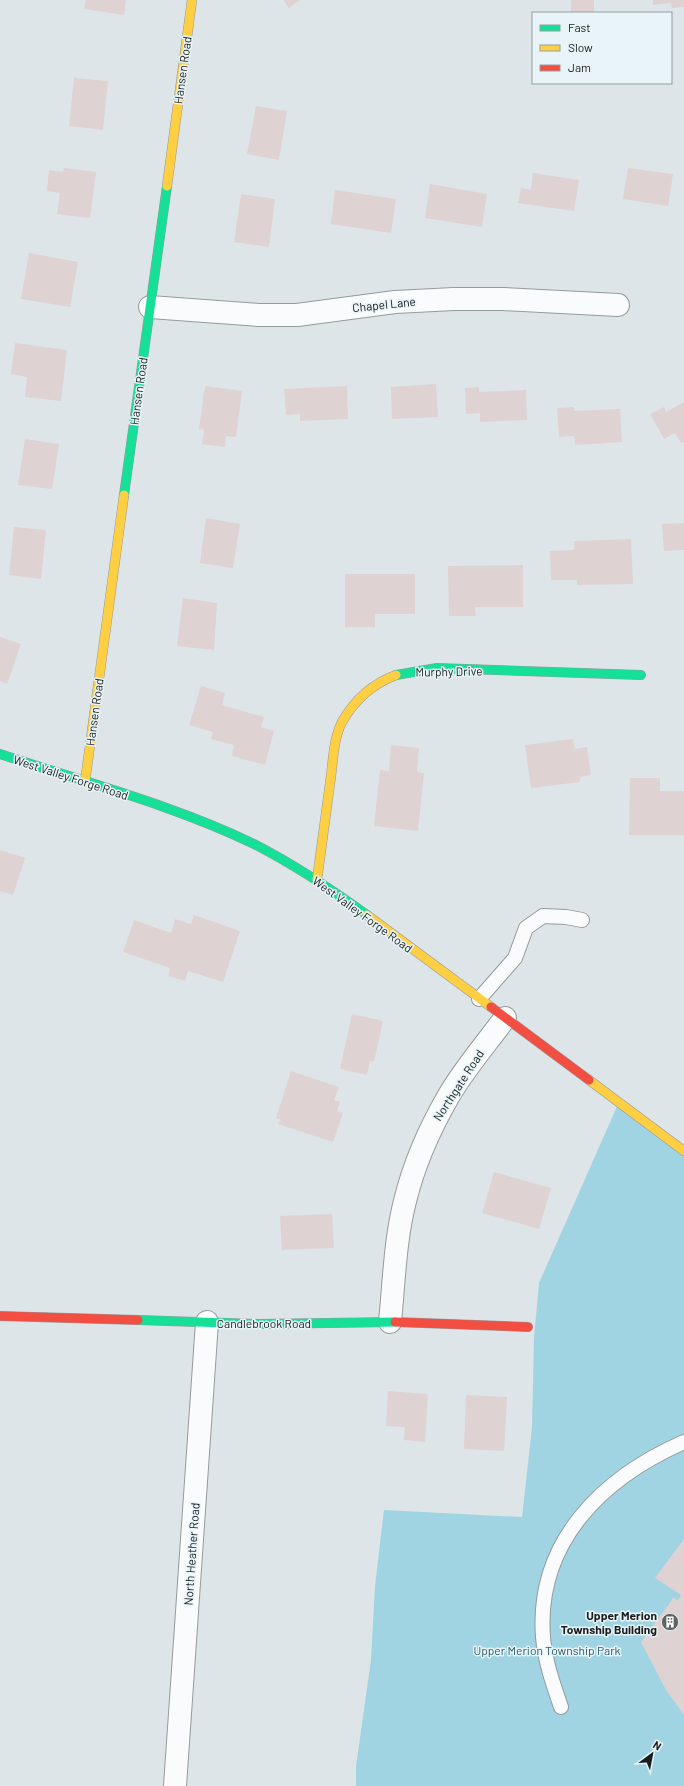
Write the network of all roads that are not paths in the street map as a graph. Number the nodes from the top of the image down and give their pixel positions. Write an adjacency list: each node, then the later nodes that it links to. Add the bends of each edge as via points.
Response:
1 (192, 0): 3 (street, Hansen Road)
2 (618, 305): 3 (street, Chapel Lane, via 454,298 395,302 297,314 259,315)
3 (150, 307): 6 (street, Hansen Road)
4 (641, 675): 7 (street, Murphy Drive, via 437,668 399,674 381,681 364,693 341,724 335,748)
5 (0, 754): 6 (street, West Valley Forge Road)
6 (85, 782): 7 (street, West Valley Forge Road, via 218,828 287,862)
7 (316, 880): 9 (street, West Valley Forge Road)
8 (582, 920): 9 (lane, via 543,916 526,928 515,958)
9 (479, 999): 10 (street, West Valley Forge Road)
10 (505, 1018): 11 (street, West Valley Forge Road); 14 (street, Northgate Road, via 449,1096 417,1163 405,1202 398,1238)
11 (684, 1151)
12 (0, 1316): 13 (street, Candlebrook Road)
13 (207, 1322): 14 (street, Candlebrook Road); 18 (street, North Heather Road)
14 (390, 1322): 15 (street, Candlebrook Road)
15 (528, 1328)
16 (684, 1442): 17 (lane, via 617,1480 594,1500 565,1539 554,1562 545,1590 543,1638 550,1675)
17 (561, 1707)
18 (175, 1786)

